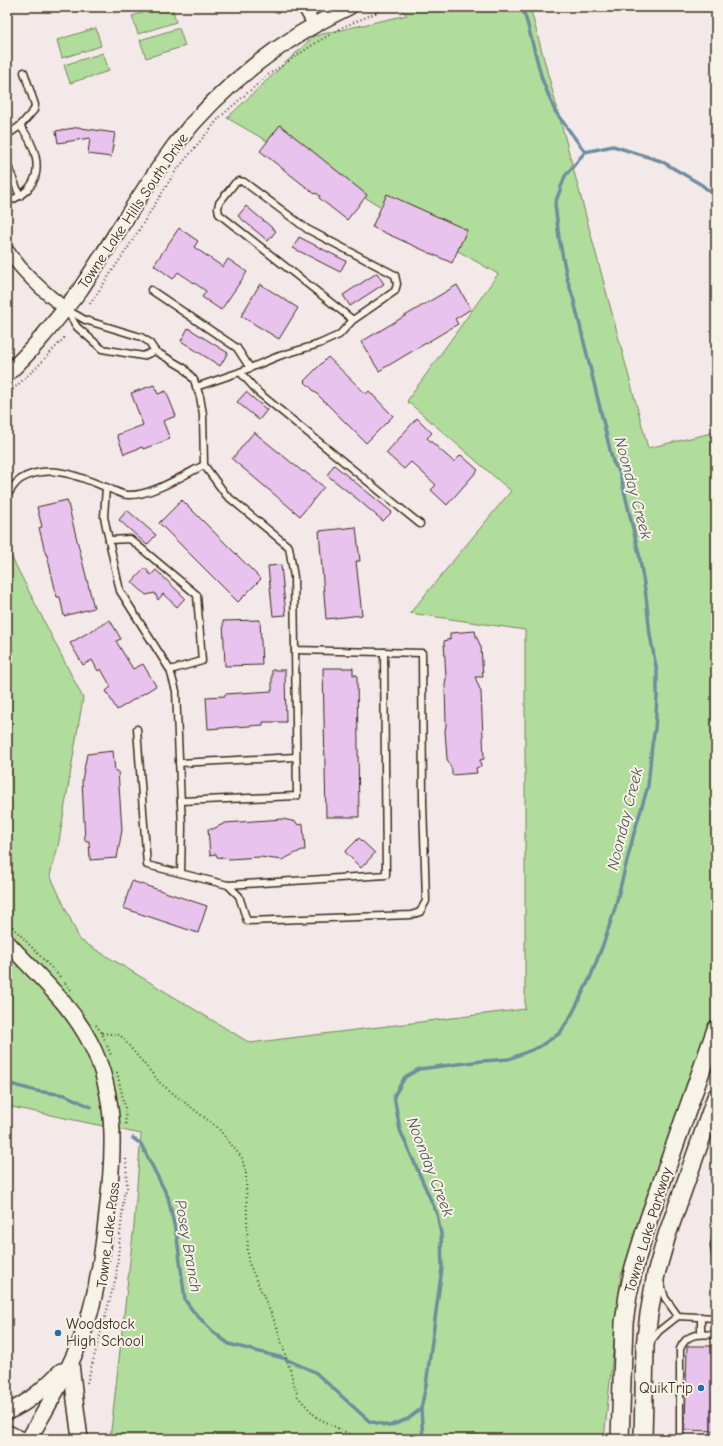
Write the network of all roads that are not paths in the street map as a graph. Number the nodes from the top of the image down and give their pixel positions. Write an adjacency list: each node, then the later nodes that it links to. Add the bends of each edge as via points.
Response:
1 (304, 7): 3 (street)
2 (349, 7): 3 (street, Towne Lake Hills South Drive)
3 (314, 24): 12 (street, Towne Lake Hills South Drive, via 246,72 187,131 165,159)
4 (24, 72): 5 (lane, via 35,105 34,110)
5 (20, 126): 6 (lane); 8 (lane, via 31,142 37,164 36,177)
6 (7, 135)
7 (7, 164): 8 (lane)
8 (20, 196): 9 (lane)
9 (7, 202)
10 (7, 250): 12 (street, via 26,275)
11 (151, 290): 15 (lane, via 237,348)
12 (66, 310): 14 (lane, via 86,320 141,337 149,342); 14 (lane, via 77,327 102,349 143,356); 17 (street, Towne Lake Hills South Drive, via 36,346)
13 (353, 320): 13 (lane, via 395,290 395,275 307,229 244,182 235,183 219,204 219,214); 15 (lane, via 339,335)
14 (155, 351): 18 (lane, via 184,368 194,380)
15 (250, 368): 16 (lane)
16 (240, 372): 18 (lane); 22 (lane, via 259,392)
17 (7, 374)
18 (196, 387): 19 (lane, via 203,414)
19 (204, 465): 20 (lane, via 150,491 127,495); 24 (lane, via 226,495 289,547 294,577)
20 (106, 487): 21 (lane, via 64,473 39,472 20,479); 23 (lane, via 104,517)
21 (9, 493)
22 (420, 524)
23 (109, 540): 26 (lane, via 120,591); 26 (lane, via 130,540 197,595 202,661)
24 (295, 650): 25 (lane); 28 (lane)
25 (384, 652): 32 (lane, via 386,875); 32 (lane, via 422,653 426,901 420,912 410,915 246,921 239,896)
26 (170, 670): 29 (lane, via 176,691)
27 (137, 729): 31 (lane, via 147,865)
28 (296, 757): 29 (lane); 30 (lane, via 297,796)
29 (179, 763): 30 (lane)
30 (180, 801): 31 (lane)
31 (181, 873): 32 (lane)
32 (228, 885)
33 (7, 942): 45 (street, via 81,1026 97,1057 110,1103 112,1138 104,1243 92,1305)
34 (716, 1029): 52 (main road, Towne Lake Parkway, via 634,1267 624,1323)
35 (716, 1096): 38 (main road, Towne Lake Parkway, via 667,1235)
36 (716, 1237): 37 (lane)
37 (716, 1259)
38 (657, 1271): 39 (lane, via 665,1298); 44 (main road, Towne Lake Parkway)
39 (678, 1316): 40 (lane); 44 (lane, via 659,1331)
40 (701, 1317): 41 (lane); 42 (lane)
41 (716, 1318)
42 (701, 1334): 43 (lane); 48 (lane, via 686,1339 680,1349)
43 (716, 1335)
44 (645, 1353): 53 (main road, Towne Lake Parkway)
45 (72, 1360): 46 (street, via 36,1395); 50 (street); 51 (street)
46 (7, 1412)
47 (7, 1431): 49 (street)
48 (680, 1436)
49 (24, 1439)
50 (29, 1439)
51 (80, 1439)
52 (620, 1439)
53 (643, 1439)

